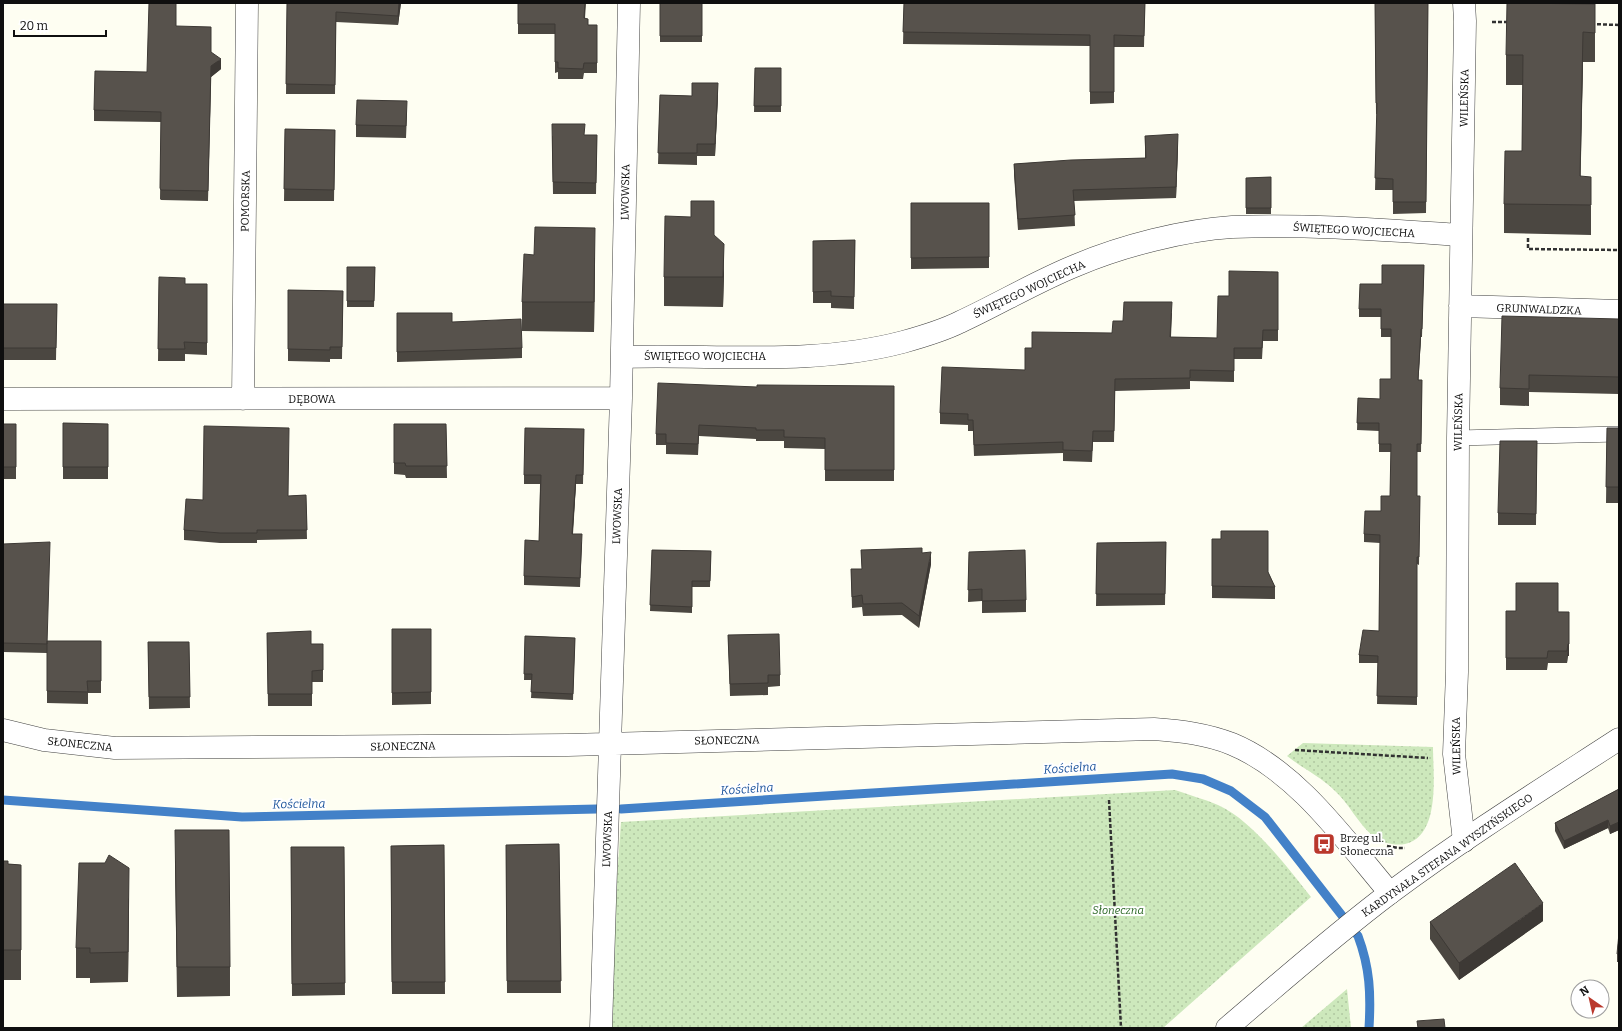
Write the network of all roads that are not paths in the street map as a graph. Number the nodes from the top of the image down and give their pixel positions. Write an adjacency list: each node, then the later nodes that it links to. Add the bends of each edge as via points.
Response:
1 (247, 3): 10 (street, POMORSKA)
2 (629, 3): 7 (street, LWOWSKA)
3 (1464, 12): 4 (street, WILEŃSKA)
4 (1461, 235): 5 (street, WILEŃSKA); 7 (street, ŚWIĘTEGO WOJCIECHA, via 1310,226 1190,232 1139,244 1077,265 958,324 903,342 866,350 805,356)
5 (1460, 306): 6 (street, GRUNWALDZKA); 12 (street, WILEŃSKA)
6 (1619, 311)
7 (622, 357): 8 (street, LWOWSKA)
8 (621, 398): 10 (street, DĘBOWA); 15 (street, LWOWSKA)
9 (3, 399): 10 (street, DĘBOWA)
10 (242, 399)
11 (1619, 434): 12 (lane)
12 (1458, 438): 16 (street, WILEŃSKA, via 1454,754)
13 (3, 730): 15 (street, SŁONECZNA, via 44,740 116,748)
14 (1619, 739): 16 (street, KARDYNAŁA STEFANA WYSZYŃSKIEGO)
15 (609, 743): 17 (street, SŁONECZNA, via 1154,728 1198,733 1232,744 1267,764 1301,791); 18 (street, LWOWSKA)
16 (1464, 841): 17 (street, KARDYNAŁA STEFANA WYSZYŃSKIEGO)
17 (1390, 893): 19 (street, KARDYNAŁA STEFANA WYSZYŃSKIEGO)
18 (601, 1028)
19 (1227, 1028)

